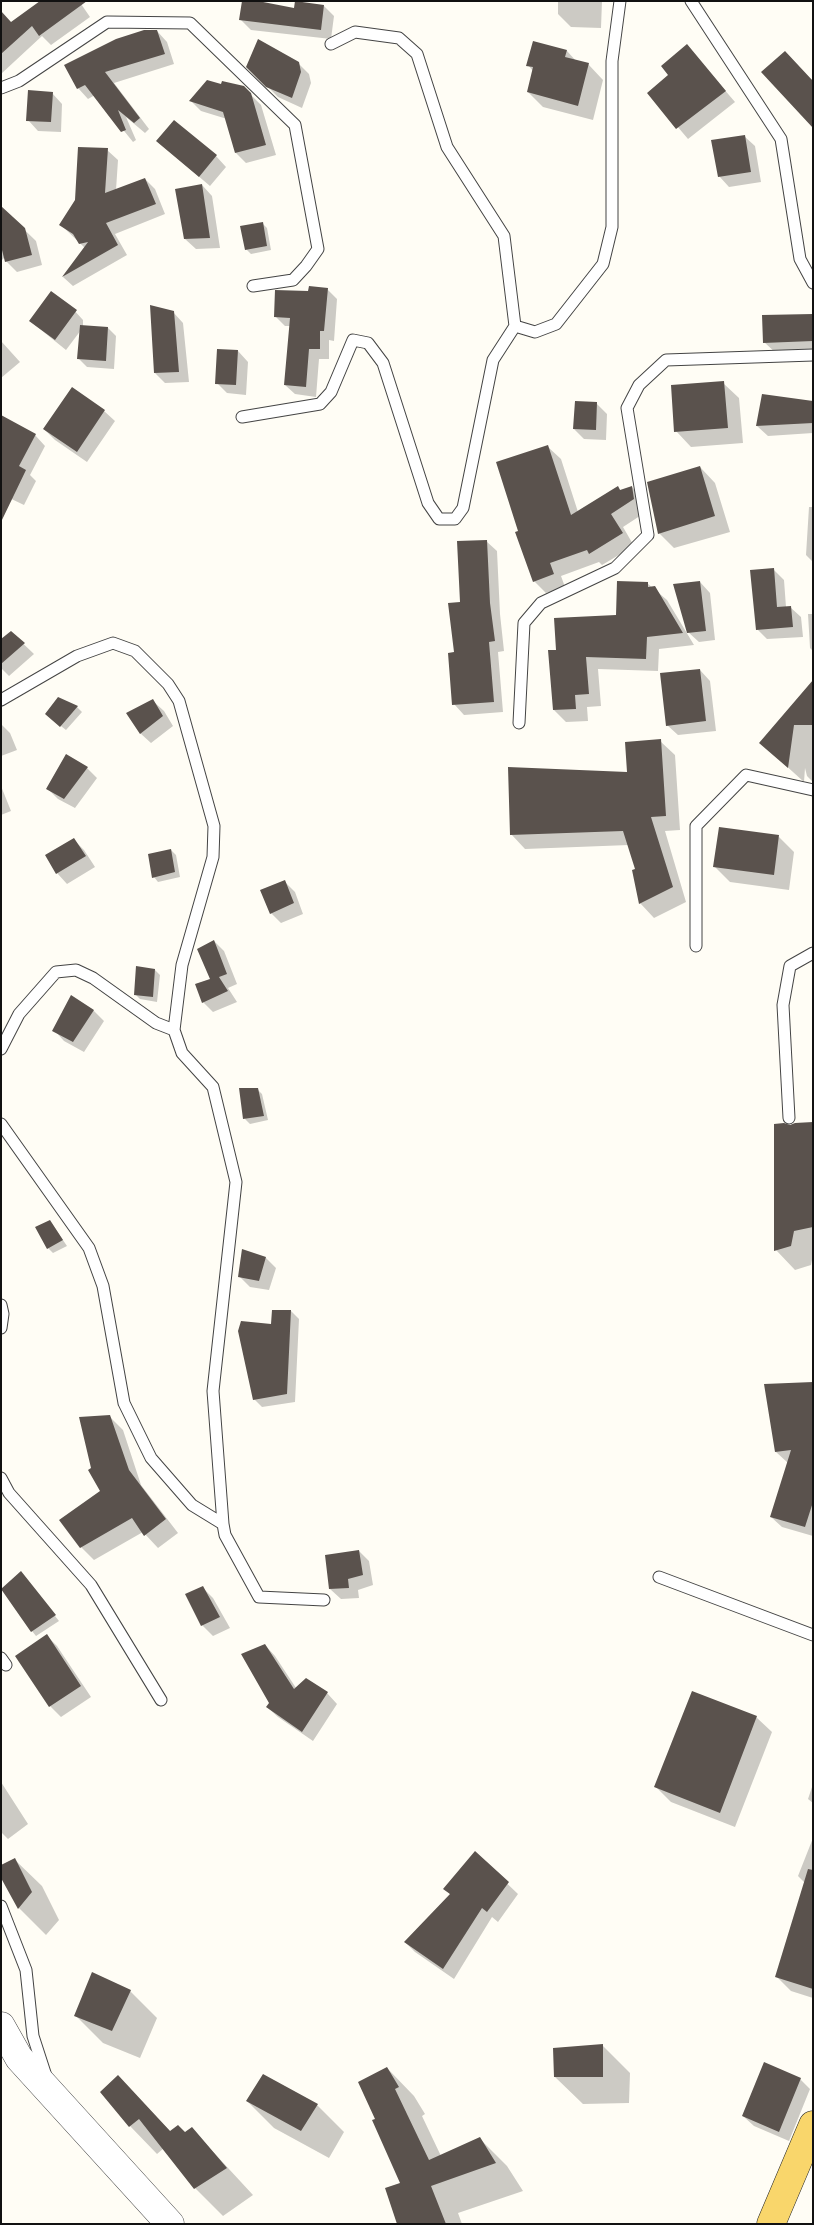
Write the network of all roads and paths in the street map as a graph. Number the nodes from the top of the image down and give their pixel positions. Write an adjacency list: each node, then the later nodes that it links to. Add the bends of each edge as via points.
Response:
1 (620, 1): 7 (lane, via 612,62 612,227 604,264 556,324 535,332)
2 (691, 1): 5 (lane, via 781,140 800,259)
3 (331, 44): 7 (lane, via 355,32 399,38 417,54 447,147 504,236)
4 (1, 88): 6 (lane, via 19,81 107,22 190,23 295,125 318,249 293,280)
5 (813, 283)
6 (253, 286)
7 (515, 326): 9 (lane, via 493,360 463,508 455,519 439,519 428,503 383,363 368,343 353,340 331,392 320,404)
8 (813, 356): 11 (lane, via 666,360 639,385 627,408 648,535 616,568 542,603 524,623)
9 (242, 417)
10 (1, 700): 15 (lane, via 77,656 112,643 135,651 168,684 179,701 214,826 213,857 182,965)
11 (519, 723)
12 (813, 790): 13 (lane, via 746,776 696,826)
13 (696, 946)
14 (813, 953): 17 (lane, via 790,966 783,1005)
15 (174, 1030): 16 (lane, via 156,1023 93,978 76,970 56,972 19,1014); 22 (lane, via 182,1053 213,1087 236,1182 213,1390)
16 (1, 1049)
17 (789, 1118)
18 (1, 1124): 22 (lane, via 89,1248 103,1286 124,1403 151,1458 192,1505)
19 (1, 1305): 20 (lane)
20 (1, 1328)
21 (1, 1478): 26 (lane, via 9,1493 91,1585)
22 (223, 1524): 24 (lane, via 225,1535 259,1597)
23 (659, 1577): 25 (lane)
24 (324, 1600)
25 (813, 1635)
26 (161, 1700)
27 (1, 1906): 29 (lane, via 26,1970 32,2036)
28 (1, 2026): 29 (street, via 19,2058)
29 (52, 2094): 31 (street)
30 (813, 2125): 32 (main road)
31 (170, 2224)
32 (772, 2224)

